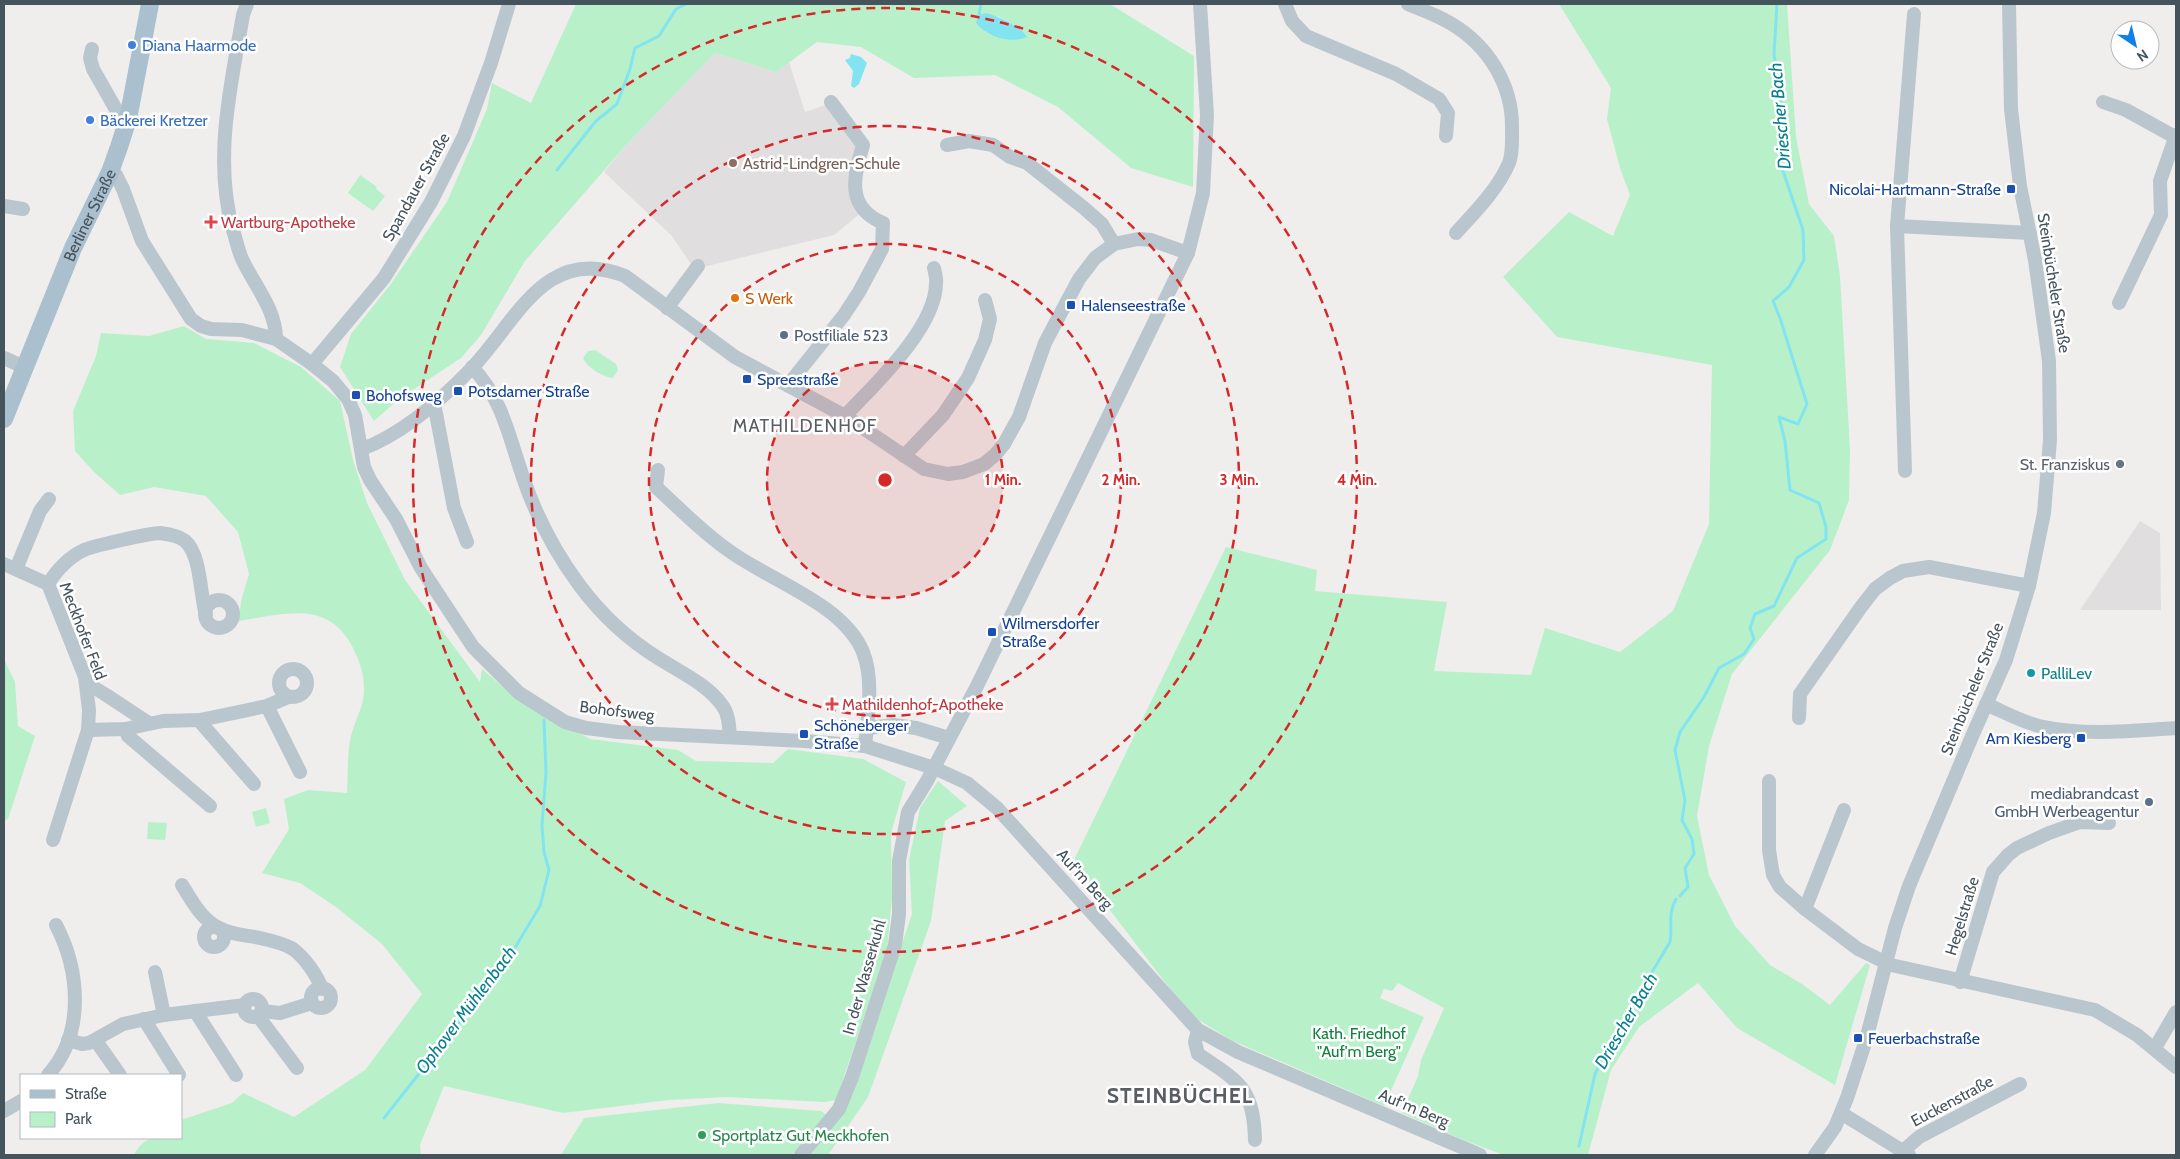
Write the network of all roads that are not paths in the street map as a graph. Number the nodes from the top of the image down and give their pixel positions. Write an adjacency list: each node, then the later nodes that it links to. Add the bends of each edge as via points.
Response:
1 (150, 4): 12 (main road, Berliner Straße)
2 (247, 4): 29 (street, via 229,91 224,162 232,227 242,258)
3 (509, 4): 33 (street, Spandauer Straße, via 467,128 431,202 384,278)
4 (1200, 4): 23 (street, via 1207,125 1203,193)
5 (1285, 4): 13 (street, via 1292,21 1306,36 1374,64 1439,100 1448,113)
6 (1408, 4): 20 (street, via 1449,22 1480,46 1498,72 1511,108 1509,162 1490,192)
7 (2009, 4): 21 (street, Steinbücheler Straße, via 2011,109 2020,186)
8 (1914, 14): 19 (street)
9 (92, 49): 12 (street, via 93,69 118,113)
10 (831, 102): 36 (street, via 863,145 854,176 855,188 858,202 871,218 883,223 882,249 844,315)
11 (2103, 102): 14 (street)
12 (128, 119): 16 (main road, Berliner Straße)
13 (1446, 136)
14 (2176, 136): 27 (street, via 2160,182 2161,214)
15 (946, 146): 22 (street, via 969,142 993,145 1010,157 1027,163 1102,224)
16 (110, 172): 30 (street, Bohofsweg, via 116,175 124,189 142,241 191,319 211,329); 34 (main road, Berliner Straße, via 73,248)
17 (4, 206): 18 (street)
18 (24, 209)
19 (1897, 226): 21 (street); 43 (street)
20 (1456, 233)
21 (2030, 233): 48 (street, Steinbücheler Straße, via 2049,361 2050,440 2044,513)
22 (1114, 244): 23 (street, via 1151,240); 41 (street, via 1086,268 1066,302 1045,344 1014,430 995,455 973,469 948,474 924,469)
23 (1188, 253): 62 (street)
24 (698, 266): 28 (street)
25 (934, 268): 38 (street, via 936,284 933,297 915,336)
26 (985, 300): 41 (street, via 990,319 985,340 968,378 943,415)
27 (2119, 303)
28 (667, 308): 35 (street, via 635,282 612,271 588,268 565,273 534,293); 36 (street, via 735,357)
29 (270, 311): 30 (street); 31 (street)
30 (256, 332): 31 (street, Bohofsweg)
31 (276, 339): 33 (street, Bohofsweg)
32 (4, 358): 34 (street)
33 (312, 364): 40 (street, Bohofsweg, via 348,399)
34 (24, 367): 39 (main road, Berliner Straße)
35 (472, 368): 37 (street); 61 (street, via 497,400 541,525 576,580 627,635 716,698 726,710)
36 (788, 385): 38 (street)
37 (434, 403): 40 (street, via 389,436); 45 (street, via 454,508)
38 (845, 416): 41 (street)
39 (4, 419)
40 (362, 449): 61 (street, Bohofsweg, via 364,467 370,480 396,519 421,568 473,647 519,693 565,722 586,728)
41 (904, 456)
42 (658, 470): 57 (street, via 656,487 704,532 756,569 830,612 855,637 867,664)
43 (1904, 471)
44 (49, 499): 46 (street, Meckhofer Feld)
45 (468, 542)
46 (10, 566): 47 (street, Meckhofer Feld)
47 (48, 584): 49 (street, via 69,559 85,549 158,533 172,535 185,541 192,550); 50 (street, Meckhofer Feld)
48 (2029, 586): 52 (street, Steinbücheler Straße, via 2006,660); 54 (street, via 1929,567 1903,571 1890,578 1861,607 1800,694)
49 (206, 614)
50 (88, 685): 56 (street, via 93,685); 60 (street, Meckhofer Feld)
51 (288, 697): 53 (street)
52 (1986, 704): 58 (street, via 2015,718 2063,730); 75 (street, Steinbücheler Straße, via 1909,886)
53 (267, 706): 55 (street); 65 (street)
54 (1799, 718)
55 (200, 720): 56 (street); 67 (street)
56 (149, 723): 59 (street)
57 (867, 728): 62 (street, via 894,725); 63 (street)
58 (2176, 728)
59 (125, 729): 60 (street); 68 (street, via 128,736)
60 (88, 730): 71 (street, Meckhofer Feld)
61 (730, 737): 63 (street, Bohofsweg)
62 (949, 738): 64 (street)
63 (866, 746): 64 (street, Bohofsweg)
64 (934, 768): 83 (street, Auf'm Berg, via 967,783 997,808); 99 (street, In der Wasserkuhl, via 908,812 899,861 899,914 895,944 852,1077 839,1109)
65 (300, 772)
66 (1769, 781): 73 (street, via 1769,850 1773,875 1780,888)
67 (254, 784)
68 (210, 806)
69 (1844, 810): 73 (street)
70 (2109, 823): 77 (street, Hegelstraße, via 2080,822 2049,833 2008,855 1993,872)
71 (53, 840)
72 (182, 885): 80 (street, via 195,908 208,921 238,935 261,938 293,949 317,976 322,989 312,994 312,1003 280,1013)
73 (1805, 909): 75 (street, via 1858,949)
74 (56, 925): 84 (street, via 75,984 74,1017)
75 (1886, 964): 77 (street); 96 (street, Steinbücheler Straße, via 1862,1053)
76 (155, 972): 81 (street)
77 (1960, 982): 86 (street, via 2095,1010)
78 (196, 1011): 80 (street, via 245,1005 248,1016); 81 (street); 92 (street)
79 (2176, 1012): 86 (street)
80 (260, 1014): 88 (street)
81 (164, 1015): 82 (street)
82 (144, 1019): 85 (street, via 123,1024); 91 (street)
83 (1198, 1030): 97 (street, via 1195,1042 1198,1054 1232,1076 1249,1101 1254,1115); 100 (street, Auf'm Berg, via 1238,1052)
84 (68, 1040): 85 (street, via 82,1044); 89 (street)
85 (96, 1041): 90 (street)
86 (2155, 1048): 87 (street)
87 (2176, 1067)
88 (297, 1068)
89 (49, 1074)
90 (119, 1074)
91 (178, 1074)
92 (236, 1075)
93 (2020, 1084): 98 (street, Euckenstraße, via 1919,1137)
94 (20, 1102): 95 (street)
95 (4, 1111)
96 (1841, 1113): 98 (street); 101 (street, Steinbücheler Straße, via 1835,1128)
97 (1255, 1140)
98 (1906, 1153)
99 (801, 1155)
100 (1480, 1155)
101 (1815, 1155)

